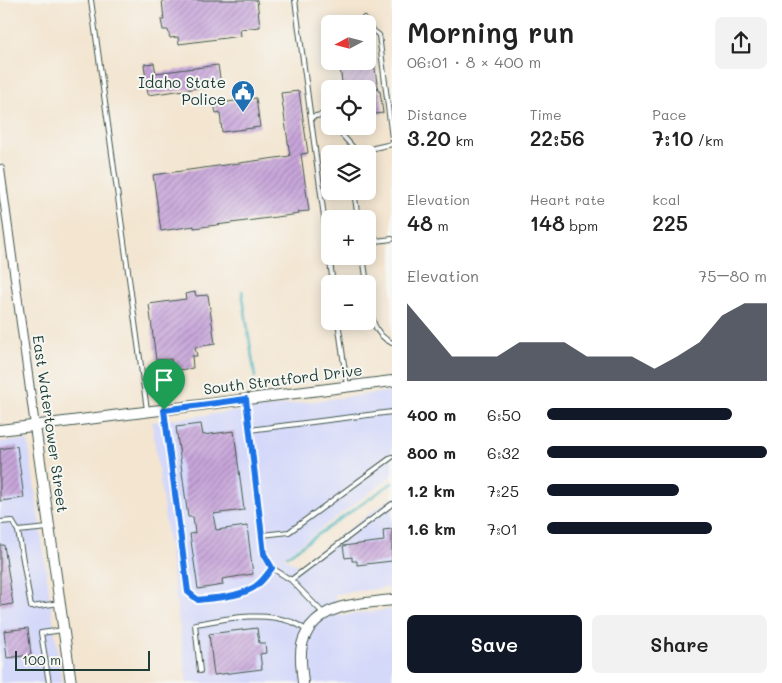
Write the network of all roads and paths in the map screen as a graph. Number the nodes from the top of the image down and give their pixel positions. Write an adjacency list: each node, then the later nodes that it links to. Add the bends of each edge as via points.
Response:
1 (91, 0): 22 (lane)
2 (295, 0): 5 (lane)
3 (376, 33): 7 (lane, via 379,35)
4 (321, 115): 5 (lane)
5 (311, 117): 14 (lane)
6 (343, 135): 9 (lane)
7 (392, 138)
8 (392, 144): 10 (lane)
9 (351, 145)
10 (376, 148)
11 (0, 169): 24 (street, East Watertower Street)
12 (392, 239): 13 (lane)
13 (376, 241)
14 (332, 275)
15 (376, 329): 17 (lane)
16 (339, 330): 19 (lane)
17 (392, 343)
18 (392, 381): 19 (street, South Stratford Drive)
19 (347, 387): 20 (street, South Stratford Drive)
20 (246, 399): 21 (street, South Stratford Drive); 26 (lane)
21 (164, 410): 22 (street, South Stratford Drive); 33 (lane, via 188,592 198,600 251,590)
22 (147, 412): 24 (street, South Stratford Drive)
23 (392, 412): 26 (lane)
24 (35, 426): 25 (street, South Stratford Drive); 30 (street, East Watertower Street)
25 (0, 430)
26 (249, 430): 32 (lane)
27 (392, 457): 32 (lane, via 289,532)
28 (392, 504): 34 (lane)
29 (0, 522): 31 (lane, via 12,521)
30 (49, 528): 31 (lane); 36 (street, East Watertower Street)
31 (18, 532): 36 (lane, via 31,607)
32 (262, 536): 33 (lane, via 264,554)
33 (272, 568): 34 (lane)
34 (291, 580): 37 (lane)
35 (392, 600): 37 (street, via 350,605)
36 (60, 603): 38 (street, East Watertower Street)
37 (324, 614): 39 (street)
38 (63, 630): 41 (lane, via 41,633); 42 (street, East Watertower Street)
39 (308, 631): 40 (lane, via 294,622 247,616 195,624); 43 (street, via 300,661)
40 (200, 671)
41 (49, 683)
42 (68, 683)
43 (303, 683)

